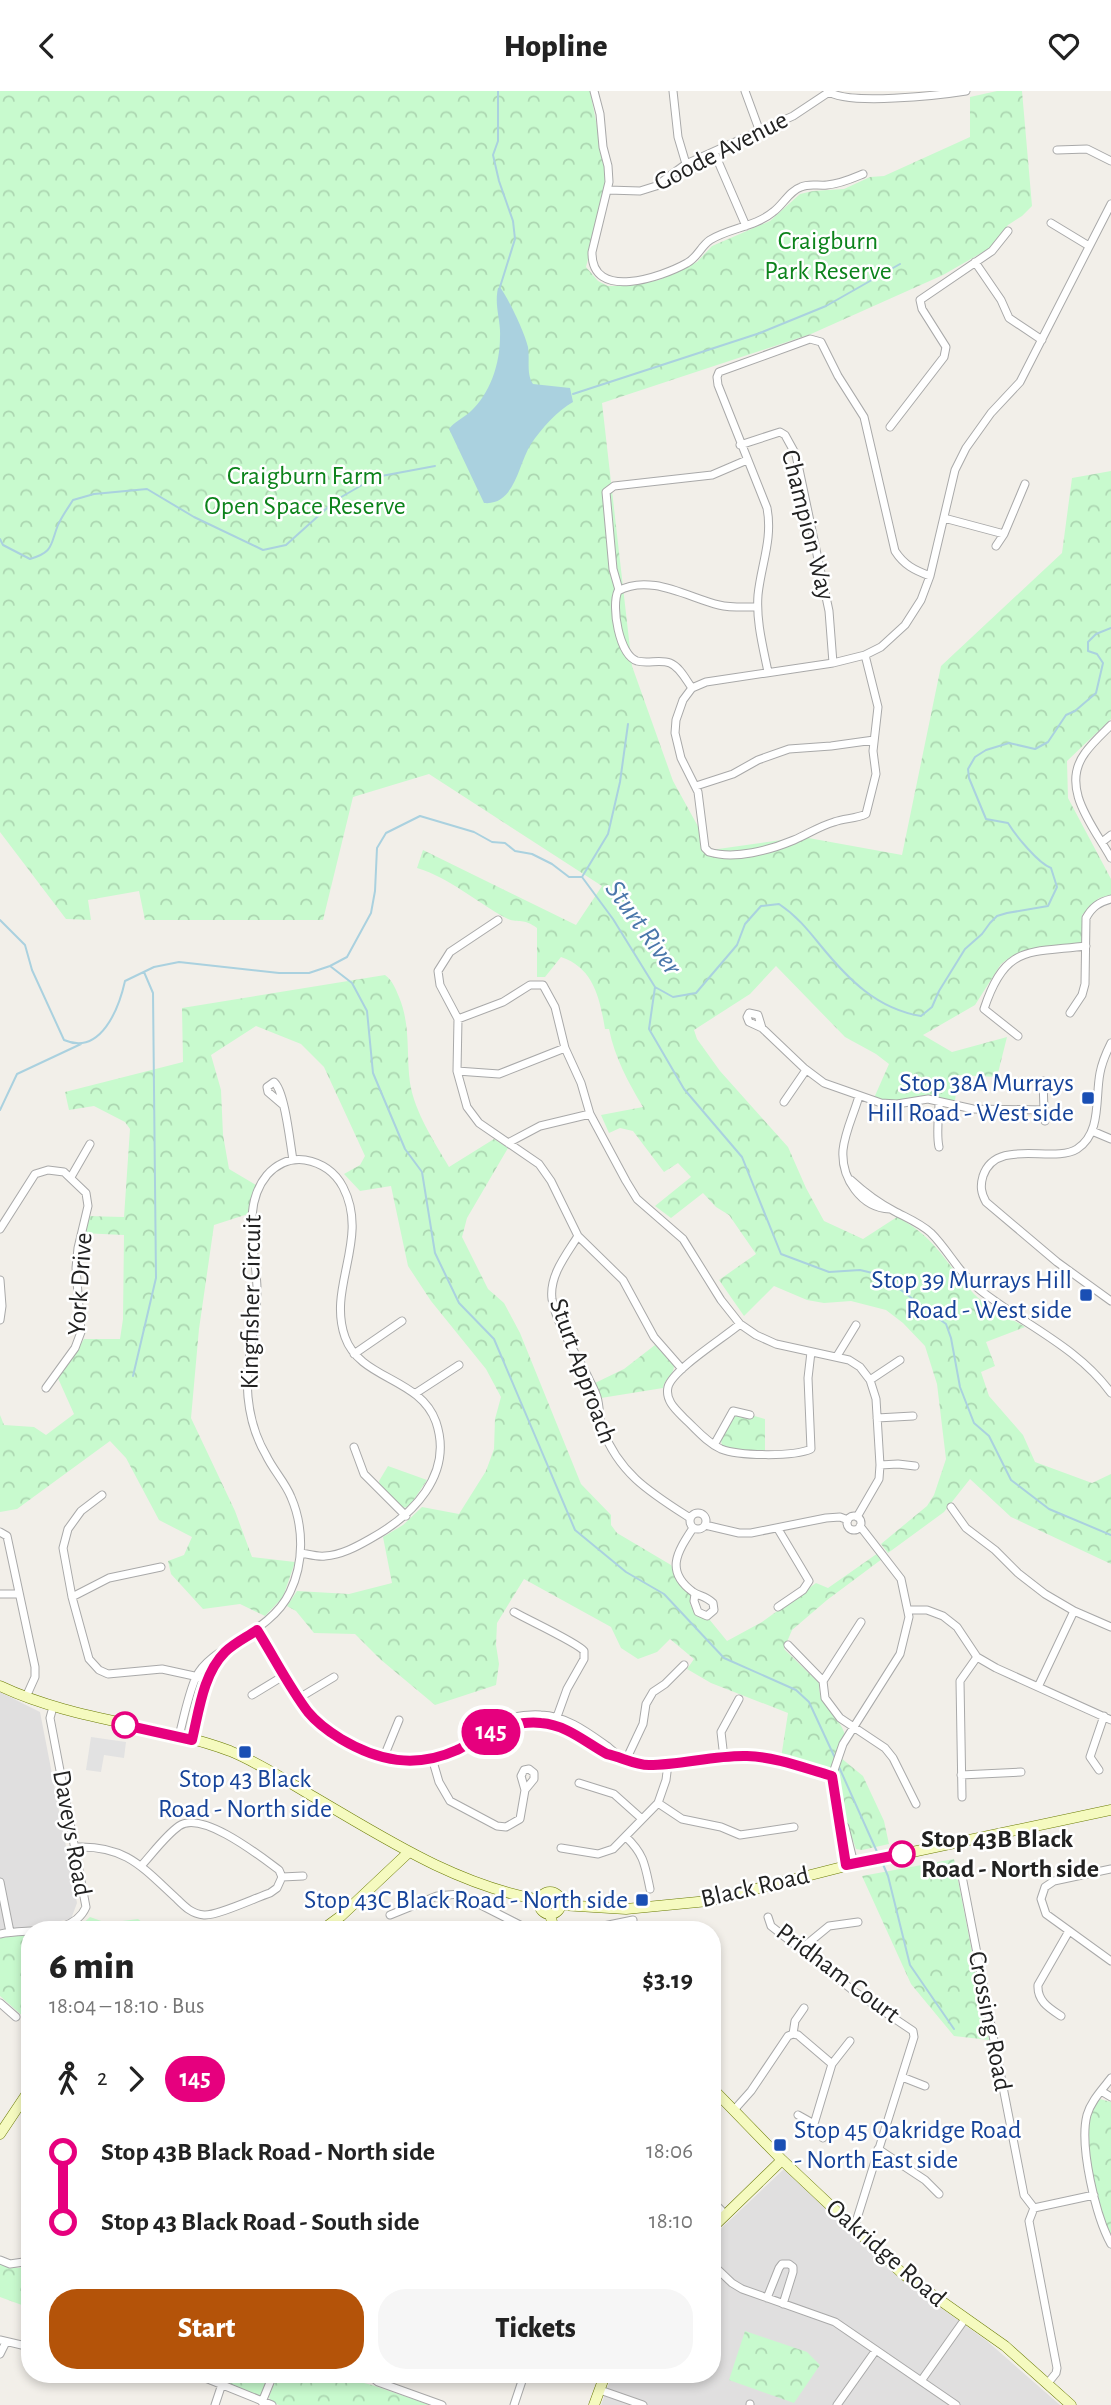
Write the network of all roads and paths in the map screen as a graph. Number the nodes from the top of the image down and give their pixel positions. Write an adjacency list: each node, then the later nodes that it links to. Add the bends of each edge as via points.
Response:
1 (594, 91): 13 (street)
2 (673, 91): 11 (street)
3 (746, 91): 7 (street)
4 (828, 91): 6 (street, via 839,97); 7 (street, Goode Avenue)
5 (966, 91): 6 (street)
6 (900, 95)
7 (760, 132): 9 (street, Goode Avenue)
8 (1057, 150): 10 (street, via 1087,149)
9 (714, 152): 11 (street, Goode Avenue); 16 (street)
10 (1111, 162)
11 (686, 164): 13 (street, Goode Avenue, via 656,186 640,191)
12 (863, 174): 16 (street, via 842,183 803,185 771,214)
13 (608, 190): 16 (street, via 592,264 598,275 609,281 649,278 671,270 690,262 712,239)
14 (1111, 204): 18 (street)
15 (1051, 223): 18 (street)
16 (746, 226)
17 (1008, 231): 19 (street, via 992,251)
18 (1089, 246): 20 (street)
19 (975, 262): 20 (street, via 1009,318); 21 (street, via 920,300 946,347 944,357 892,418)
20 (1042, 340): 27 (street, via 1020,382 966,448)
21 (890, 427)
22 (742, 448): 23 (street); 30 (street, via 718,385 719,372 810,339 821,342 864,417 895,551 902,562); 34 (street, Champion Way, via 780,432 796,455 829,611)
23 (747, 460): 31 (street, via 712,475 614,486 606,492); 32 (street, via 767,508 770,529)
24 (1025, 484): 26 (street)
25 (1032, 490): 26 (street)
26 (1020, 496): 28 (street)
27 (944, 518): 28 (street); 30 (street)
28 (1004, 534): 29 (street)
29 (996, 546)
30 (930, 576): 33 (street, via 905,625)
31 (619, 590): 32 (street, via 669,587 717,605); 36 (street, via 617,621 627,653 639,661 670,663)
32 (757, 607): 35 (street)
33 (865, 655): 34 (street); 38 (street, via 878,699)
34 (833, 663): 35 (street)
35 (768, 672): 36 (street)
36 (691, 688): 39 (street, via 680,708 675,733 681,758)
37 (1111, 725): 41 (street, via 1085,754 1075,776 1077,797)
38 (874, 740): 39 (street, via 789,748); 39 (street, via 876,774 866,814 835,821 776,847 722,855 709,852)
39 (696, 786)
40 (1111, 835): 41 (street)
41 (1102, 842): 42 (street)
42 (1111, 858)
43 (1111, 899): 45 (street, via 1090,910)
44 (498, 920): 47 (street, via 450,952 439,965 437,977)
45 (1086, 946): 46 (street, via 1085,984); 49 (street, via 1022,955 1000,971 984,1009)
46 (1070, 1013)
47 (458, 1019): 51 (street, via 503,1002 530,985 543,985 551,997); 53 (street)
48 (762, 1028): 52 (street)
49 (1018, 1036)
50 (1111, 1043): 62 (street, via 1103,1059)
51 (565, 1048): 53 (street, via 499,1074); 60 (street, via 582,1083)
52 (806, 1070): 55 (street, via 824,1083); 56 (street)
53 (457, 1071): 65 (street, via 467,1108 479,1123)
54 (1043, 1081): 59 (street)
55 (859, 1096): 57 (street, via 890,1104); 86 (street, via 843,1152 851,1180 932,1234 980,1290 1045,1333 1093,1371)
56 (784, 1102)
57 (939, 1102): 59 (street, via 972,1109); 64 (street, via 938,1143)
58 (282, 1104): 67 (street)
59 (1044, 1110): 61 (street)
60 (590, 1115): 65 (street, via 540,1126); 76 (street, via 637,1199 683,1239)
61 (1045, 1121)
62 (1092, 1131): 63 (street); 72 (street, via 1069,1153 1016,1153 1001,1158 985,1170 981,1192 986,1202 1057,1262)
63 (1111, 1139)
64 (926, 1141)
65 (508, 1143): 70 (street, via 539,1164)
66 (90, 1144): 68 (street)
67 (293, 1160): 79 (street, via 328,1169 344,1189 352,1211 340,1319); 106 (street, Kingfisher Circuit, via 273,1168 253,1203 257,1291 248,1395 254,1430 291,1496 300,1525)
68 (71, 1177): 69 (street, via 48,1170 35,1174); 85 (street, York Drive, via 86,1193 88,1206 76,1268 81,1332)
69 (0, 1229)
70 (578, 1236): 83 (street, via 623,1280 654,1337); 99 (street, Sturt Approach, via 556,1273 552,1300 597,1398 610,1448 646,1489)
71 (0, 1280): 74 (street)
72 (1107, 1294): 73 (street)
73 (1111, 1301)
74 (0, 1320)
75 (402, 1321): 79 (street)
76 (740, 1324): 78 (street, via 776,1344); 83 (street)
77 (856, 1325): 80 (street)
78 (811, 1352): 80 (street); 91 (street, via 811,1449 748,1453)
79 (354, 1354): 87 (street)
80 (837, 1356): 84 (street, via 860,1367)
81 (901, 1360): 84 (street)
82 (459, 1365): 87 (street)
83 (682, 1369): 91 (street, via 670,1381 668,1398)
84 (870, 1380): 90 (street)
85 (46, 1388)
86 (1111, 1392)
87 (416, 1393): 97 (street, via 436,1422 439,1456 424,1497)
88 (750, 1415): 91 (street, via 733,1411)
89 (913, 1416): 90 (street)
90 (877, 1418): 93 (street)
91 (714, 1445)
92 (354, 1447): 97 (street, via 364,1474)
93 (880, 1465): 94 (street); 98 (street, via 878,1479)
94 (915, 1466)
95 (102, 1495): 111 (street, via 81,1511 68,1529 63,1548)
96 (951, 1507): 114 (street, via 966,1528 1018,1573)
97 (406, 1516): 106 (street, via 351,1550 325,1556)
98 (857, 1517): 100 (street); 102 (street)
99 (690, 1518): 101 (street, via 701,1514); 103 (street)
100 (848, 1520): 102 (street, via 851,1529); 104 (street, via 826,1518)
101 (705, 1525): 103 (street); 104 (street, via 739,1533)
102 (860, 1526): 113 (street, via 901,1579)
103 (693, 1528): 110 (street, via 675,1561 681,1580)
104 (778, 1529): 112 (street, via 809,1581)
105 (0, 1532): 109 (street, via 7,1536)
106 (300, 1553): 118 (street, Kingfisher Circuit, via 297,1575 284,1604)
107 (161, 1567): 111 (street, via 110,1578)
108 (0, 1594): 109 (street)
109 (19, 1594): 131 (street, via 35,1667)
110 (695, 1594)
111 (72, 1597): 124 (street, via 89,1659 99,1670 118,1674 162,1669)
112 (778, 1607)
113 (909, 1610): 121 (street, via 943,1616 957,1627); 138 (street, via 900,1654)
114 (1074, 1611): 117 (street); 129 (street)
115 (514, 1612): 137 (street, via 584,1651)
116 (861, 1622): 127 (street)
117 (1111, 1627)
118 (257, 1630): 120 (street, Kingfisher Circuit); 123 (street)
119 (788, 1645): 127 (street)
120 (227, 1650): 124 (street, Kingfisher Circuit, via 210,1660); 126 (street, Kingfisher Circuit)
121 (978, 1657): 129 (street); 148 (street, via 960,1681)
122 (684, 1665): 144 (street, via 653,1692)
123 (285, 1675): 130 (street); 132 (street)
124 (197, 1676): 126 (street); 139 (street)
125 (334, 1677): 132 (street)
126 (208, 1679): 140 (street, Kingfisher Circuit)
127 (823, 1681): 138 (street, via 828,1706)
128 (0, 1686): 131 (main road)
129 (1038, 1687): 135 (street)
130 (252, 1695)
131 (26, 1697): 134 (main road)
132 (299, 1698): 143 (street, via 325,1729)
133 (739, 1699): 142 (street, via 721,1732)
134 (53, 1707): 139 (main road); 159 (street, Daveys Road, via 50,1718)
135 (1107, 1718): 146 (street, via 1090,1757)
136 (399, 1720): 143 (street)
137 (555, 1721): 141 (street, via 543,1715 519,1717 486,1729 458,1750); 144 (street, via 587,1732)
138 (854, 1728): 149 (street); 154 (street, via 885,1748)
139 (179, 1736): 140 (main road)
140 (192, 1740): 161 (main road, via 232,1752 275,1774)
141 (432, 1758): 143 (street); 151 (street, via 450,1801 497,1826 506,1827 520,1819)
142 (724, 1758): 145 (street); 149 (street, via 779,1761)
143 (383, 1759)
144 (626, 1760): 145 (street)
145 (668, 1764): 153 (street)
146 (1099, 1770)
147 (1021, 1772): 148 (street)
148 (961, 1775): 152 (street)
149 (832, 1776): 162 (street, via 838,1828)
150 (579, 1783): 156 (street, via 614,1794)
151 (525, 1790)
152 (962, 1797)
153 (658, 1803): 156 (street); 157 (street, via 682,1819 740,1835)
154 (916, 1804)
155 (1111, 1809): 162 (main road, Black Road)
156 (642, 1819): 158 (street)
157 (794, 1827)
158 (626, 1837): 160 (street, via 613,1849 598,1854); 169 (street, via 644,1860)
159 (76, 1847): 163 (street, via 97,1846); 176 (street, Daveys Road, via 86,1907)
160 (561, 1848)
161 (409, 1852): 170 (main road, via 467,1880); 177 (main road)
162 (850, 1865): 171 (main road, Black Road, via 708,1901 626,1909)
163 (141, 1866): 167 (street, via 190,1912 204,1915 270,1893); 167 (street, via 188,1822 218,1829 279,1870)
164 (1111, 1869): 183 (street, via 1045,1887 1041,1899 1046,1914)
165 (961, 1871): 211 (street, Crossing Road, via 1024,2195)
166 (303, 1876): 167 (street)
167 (282, 1877)
168 (0, 1882): 184 (street)
169 (650, 1889)
170 (540, 1900): 171 (main road, via 555,1893); 172 (main road, via 540,1907)
171 (561, 1905): 172 (main road)
172 (550, 1914): 179 (main road)
173 (390, 1915): 178 (street, via 436,1896 460,1894)
174 (768, 1917): 186 (street, Pridham Court, via 771,1926)
175 (633, 1920): 180 (street)
176 (74, 1921)
177 (334, 1921)
178 (512, 1921)
179 (552, 1921)
180 (628, 1921)
181 (858, 1922): 186 (street, via 828,1926)
182 (21, 1931): 184 (street, Daveys Road)
183 (1069, 1931): 187 (street); 190 (street, via 1038,1985 1040,1999)
184 (10, 1932): 185 (street, Daveys Road)
185 (0, 1934)
186 (801, 1949): 195 (street, Pridham Court, via 913,2031)
187 (1111, 1961)
188 (0, 2003): 191 (street)
189 (804, 2008): 192 (street)
190 (1061, 2016)
191 (16, 2017)
192 (793, 2034): 194 (street); 202 (street)
193 (850, 2041): 194 (street)
194 (832, 2064): 204 (street)
195 (902, 2077): 197 (street); 207 (street, Pridham Court)
196 (1111, 2078): 198 (street)
197 (925, 2086)
198 (1101, 2091): 200 (street); 210 (street, via 1090,2108 1085,2129)
199 (721, 2097): 202 (main road, Oakridge Road)
200 (1111, 2097)
201 (21, 2102): 205 (main road)
202 (734, 2110): 208 (main road, Oakridge Road)
203 (798, 2115): 204 (street)
204 (814, 2124): 206 (street)
205 (0, 2134)
206 (823, 2138)
207 (878, 2149): 209 (street); 215 (street, Pridham Court)
208 (782, 2160): 213 (main road); 215 (main road, Oakridge Road)
209 (939, 2194)
210 (1094, 2195): 211 (street); 216 (street)
211 (1034, 2208): 232 (street, Crossing Road, via 1029,2221 1057,2368)
212 (721, 2210): 213 (street)
213 (726, 2215): 214 (main road)
214 (721, 2220)
215 (854, 2228): 222 (main road, Oakridge Road, via 903,2274)
216 (1111, 2244)
217 (0, 2260): 218 (street)
218 (21, 2263)
219 (721, 2273): 220 (street, via 732,2284)
220 (767, 2298): 221 (street); 221 (street, via 779,2268 789,2264 793,2271)
221 (783, 2304): 225 (street, via 835,2322)
222 (965, 2319): 227 (street); 232 (main road, Oakridge Road)
223 (3, 2341): 224 (street); 226 (street)
224 (21, 2345)
225 (876, 2350): 227 (street); 242 (street)
226 (0, 2354)
227 (921, 2381): 243 (street)
228 (270, 2383): 235 (street)
229 (381, 2383): 238 (street)
230 (521, 2383): 239 (street)
231 (603, 2383): 234 (main road)
232 (1048, 2383): 244 (main road, Oakridge Road)
233 (222, 2384): 235 (street); 236 (street)
234 (600, 2390): 240 (main road); 241 (street)
235 (262, 2402): 237 (street)
236 (215, 2405)
237 (272, 2405)
238 (442, 2405)
239 (514, 2405)
240 (594, 2405)
241 (643, 2405)
242 (836, 2405)
243 (956, 2405)
244 (1071, 2405)

